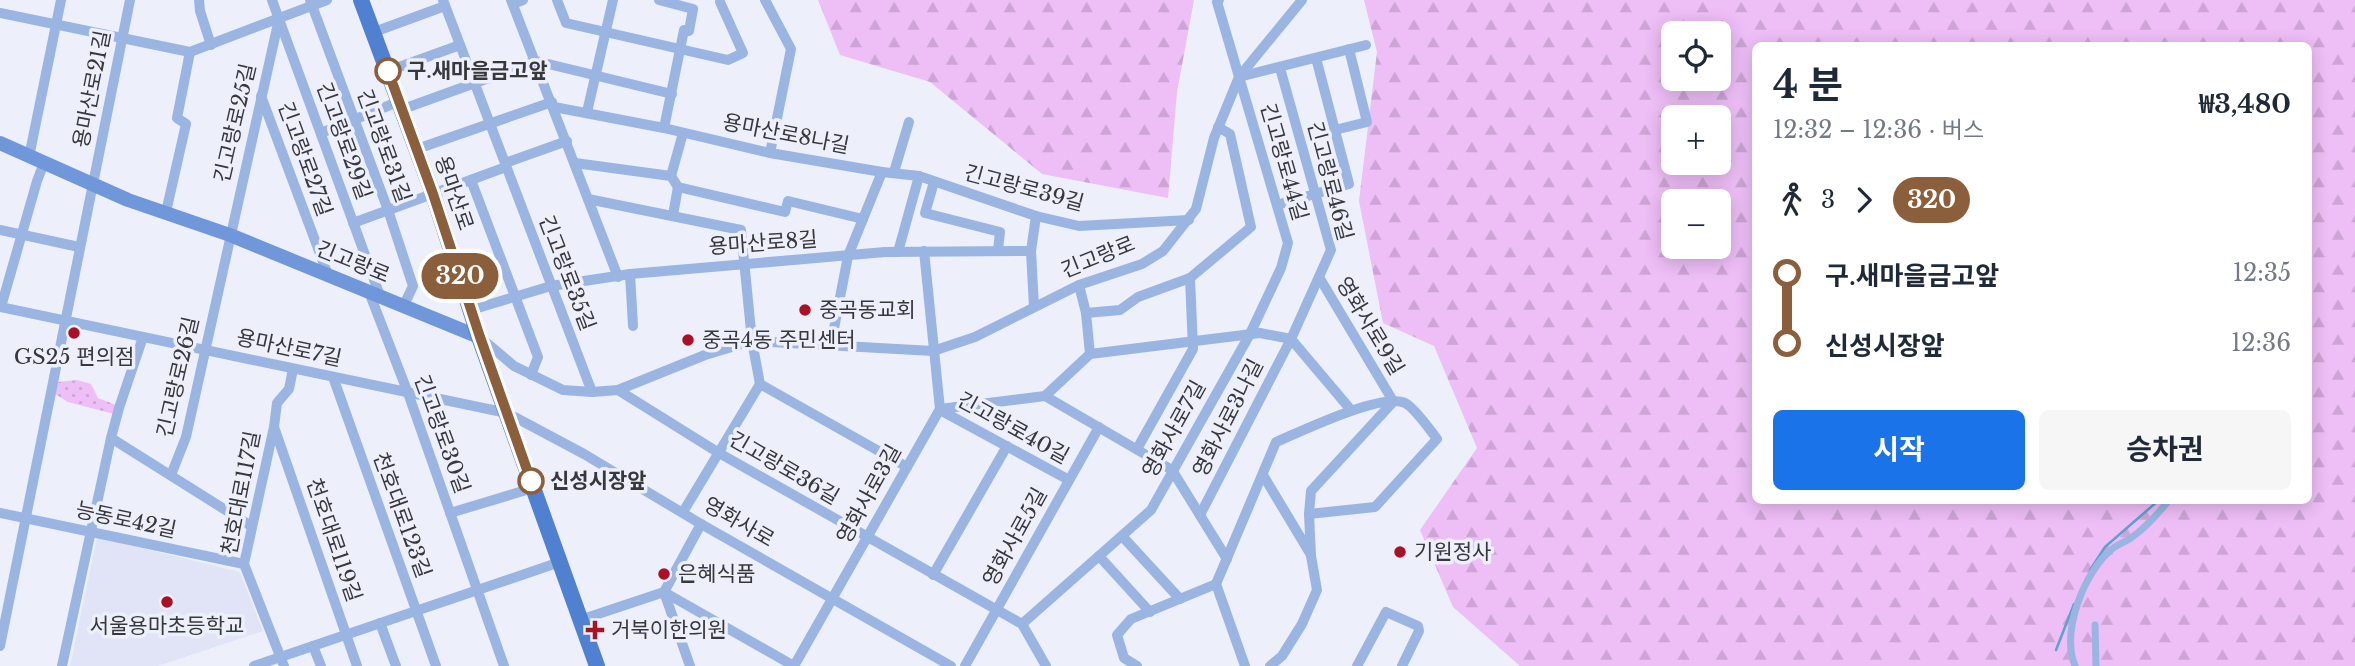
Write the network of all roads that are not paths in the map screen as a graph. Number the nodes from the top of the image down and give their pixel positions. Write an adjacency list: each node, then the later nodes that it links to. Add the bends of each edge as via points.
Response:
1 (61, 0): 19 (street)
2 (130, 0): 22 (street, 용마산로21길)
3 (199, 0): 23 (street)
4 (272, 0): 18 (street, 긴고랑로29길)
5 (327, 0): 15 (street)
6 (361, 0): 20 (main road, 용마산로)
7 (557, 0): 21 (street, via 566,23)
8 (613, 0): 21 (street)
9 (660, 0): 27 (street, via 693,9)
10 (765, 0): 52 (street, via 790,49)
11 (1219, 0): 34 (street, 긴고랑로44길)
12 (1302, 0): 34 (street, 긴고랑로)
13 (516, 1): 30 (street)
14 (720, 2): 27 (street, via 743,53 728,60)
15 (311, 3): 18 (street); 41 (street, 긴고랑로31길)
16 (444, 3): 20 (street); 24 (street, 긴고랑로35길)
17 (0, 13): 19 (street)
18 (278, 19): 23 (street); 37 (street, 긴고랑로25길); 47 (street, 긴고랑로29길)
19 (56, 25): 22 (street); 53 (street)
20 (374, 32): 32 (main road, 용마산로)
21 (605, 33): 27 (street); 33 (street)
22 (121, 39): 28 (street); 63 (street, 용마산로21길)
23 (211, 45): 28 (street)
24 (460, 45): 32 (street); 35 (street, 긴고랑로35길)
25 (1366, 45): 26 (street)
26 (1349, 49): 29 (street); 46 (street, via 1367,122)
27 (680, 50): 36 (street)
28 (190, 52): 70 (street, via 177,118 186,124)
29 (1316, 58): 31 (street); 46 (street)
30 (536, 61): 33 (street); 35 (street); 38 (street)
31 (1280, 68): 34 (street); 66 (street, 긴고랑로46길)
32 (388, 71): 39 (main road, 용마산로)
33 (596, 76): 36 (street); 40 (street)
34 (1239, 77): 44 (street, 긴고랑로); 68 (street, 긴고랑로44길)
35 (475, 85): 39 (street); 43 (street, 긴고랑로35길)
36 (673, 94): 45 (street)
37 (261, 96): 78 (street, 긴고랑로25길); 87 (street, 긴고랑로27길)
38 (553, 104): 40 (street, 용마산로8나길); 43 (street); 49 (street)
39 (401, 105): 41 (street); 51 (main road, 용마산로)
40 (587, 112): 45 (street, 용마산로8나길)
41 (354, 120): 47 (street); 69 (street, 긴고랑로31길)
42 (909, 122): 58 (street)
43 (490, 124): 51 (street); 56 (street, 긴고랑로35길)
44 (1218, 127): 74 (street, 긴고랑로); 90 (street, via 1230,134 1251,227)
45 (664, 128): 48 (street, 용마산로8나길)
46 (1335, 130): 66 (street, via 1349,184)
47 (321, 133): 75 (street, 긴고랑로29길)
48 (683, 133): 52 (street, 용마산로8나길); 59 (street)
49 (567, 141): 55 (street); 56 (street)
50 (0, 143): 53 (main road, 긴고랑로)
51 (417, 149): 65 (main road, 용마산로)
52 (770, 153): 57 (street, 용마산로8나길)
53 (29, 157): 54 (main road, 긴고랑로)
54 (44, 163): 63 (main road, 긴고랑로); 77 (street)
55 (575, 163): 59 (street); 67 (street)
56 (505, 165): 61 (street); 92 (street, 긴고랑로35길)
57 (882, 172): 58 (street, 긴고랑로39길); 73 (street)
58 (894, 172): 60 (street, 긴고랑로39길)
59 (671, 176): 64 (street)
60 (919, 176): 62 (street, 긴고랑로39길); 83 (street)
61 (471, 180): 65 (street); 94 (street)
62 (934, 182): 72 (street, 긴고랑로39길); 80 (street, 긴고랑로39길, via 925,214 1000,232)
63 (93, 186): 70 (main road, 긴고랑로); 79 (street, 용마산로21길)
64 (678, 187): 71 (street); 73 (street, via 785,212 788,201)
65 (433, 194): 69 (street); 98 (main road, 용마산로)
66 (1315, 194): 68 (street); 89 (street, 긴고랑로46길, via 1331,250)
67 (588, 199): 71 (street); 88 (street)
68 (1277, 205): 102 (street, 긴고랑로44길, via 1288,243)
69 (388, 210): 75 (street); 95 (street, 긴고랑로31길, via 413,286)
70 (166, 212): 78 (main road, 긴고랑로)
71 (673, 215): 85 (street, via 741,230)
72 (1036, 216): 74 (street, 긴고랑로39길, via 1079,226); 82 (street)
73 (863, 219): 84 (street)
74 (1189, 220): 91 (street, 긴고랑로, via 1163,251 1142,264)
75 (353, 223): 93 (street, 긴고랑로29길)
76 (0, 230): 77 (street)
77 (21, 233): 79 (street); 96 (street)
78 (230, 235): 87 (main road, 긴고랑로); 109 (street, 긴고랑로26길)
79 (79, 247): 100 (street, 용마산로21길)
80 (998, 250): 81 (street, 용마산로8길); 82 (street, 용마산로8길)
81 (924, 251): 83 (street, 용마산로8길); 110 (street)
82 (1031, 251): 97 (street)
83 (898, 252): 84 (street, 용마산로8길)
84 (848, 256): 85 (street, 용마산로8길); 108 (street)
85 (745, 263): 86 (street, 용마산로8길); 107 (street)
86 (630, 274): 88 (street, 용마산로8길); 101 (street)
87 (328, 275): 93 (main road, 긴고랑로)
88 (618, 277): 92 (street, 용마산로8길)
89 (1319, 277): 105 (street, 긴고랑로46길); 120 (street, 영화사로9길)
90 (1190, 278): 99 (street, via 1138,297 1120,310); 106 (street)
91 (1079, 285): 97 (street, 긴고랑로); 99 (street)
92 (551, 286): 94 (street, 용마산로8길); 117 (street, 긴고랑로35길)
93 (374, 294): 95 (main road, 긴고랑로); 118 (street, 긴고랑로30길)
94 (514, 297): 98 (street, 용마산로8길); 113 (street, via 538,357)
95 (404, 305): 104 (main road, 긴고랑로)
96 (0, 307): 100 (street, 용마산로7길)
97 (1034, 307): 110 (street, 긴고랑로, via 975,337)
98 (471, 310): 104 (main road, 용마산로)
99 (1086, 313): 111 (street)
100 (64, 321): 103 (street, 용마산로7길); 142 (street, 용마산로21길)
101 (633, 326)
102 (1250, 334): 105 (street); 106 (street); 131 (street, 영화사로7길)
103 (143, 337): 109 (street, 용마산로7길); 126 (street)
104 (480, 337): 113 (street, 긴고랑로); 123 (main road, 용마산로)
105 (1291, 339): 122 (street); 141 (street, 영화사로3나길)
106 (1194, 340): 111 (street); 128 (street)
107 (752, 341): 108 (street, 긴고랑로); 115 (street); 116 (street, 긴고랑로)
108 (831, 344): 110 (street, 긴고랑로)
109 (204, 350): 112 (street, 용마산로7길); 132 (street, 긴고랑로26길, via 186,437)
110 (933, 351): 121 (street)
111 (1090, 354): 119 (street)
112 (293, 369): 114 (street, 용마산로7길); 124 (street, 천호대로117길, via 289,389 277,402)
113 (531, 375): 117 (street, 긴고랑로, via 563,390)
114 (333, 377): 118 (street, 용마산로7길); 162 (street, 천호대로123길)
115 (760, 384): 129 (street); 130 (street)
116 (618, 390): 117 (street, 긴고랑로); 129 (street, 긴고랑로36길)
117 (592, 392)
118 (408, 393): 123 (street, 용마산로7길); 139 (street, 긴고랑로30길)
119 (1045, 396): 121 (street); 125 (street)
120 (1393, 401): 122 (street, 영화사로9길); 140 (street, via 1311,491); 140 (street, via 1405,403 1437,439 1375,507)
121 (940, 409): 127 (street, 긴고랑로40길); 130 (street, 영화사로3길)
122 (1351, 410): 133 (street, 영화사로9길, via 1276,442)
123 (507, 413): 135 (main road, 용마산로); 137 (street, 영화사로)
124 (274, 427): 144 (street, 천호대로117길); 168 (street, 천호대로119길)
125 (1099, 427): 128 (street); 134 (street, 영화사로5길)
126 (111, 438): 132 (street); 145 (street)
127 (1007, 446): 134 (street, 긴고랑로40길); 153 (street)
128 (1137, 449): 131 (street)
129 (719, 453): 137 (street); 147 (street, 긴고랑로36길)
130 (907, 467): 147 (street, 영화사로3길)
131 (1172, 470): 141 (street); 146 (street, 영화사로7길, via 1151,510)
132 (171, 475): 144 (street)
133 (1263, 475): 149 (street); 150 (street, 영화사로9길)
134 (1069, 480): 161 (street, 영화사로5길)
135 (533, 488): 139 (street); 151 (main road, 용마산로)
136 (2165, 504): 190 (street, via 2129,540 2115,546 2092,574 2073,615 2071,656)
137 (683, 512): 143 (street, 영화사로)
138 (0, 513): 142 (street, 능동로42길)
139 (450, 513): 157 (street, 긴고랑로30길)
140 (1309, 514): 149 (street)
141 (1200, 515): 150 (street)
142 (27, 519): 145 (street, 능동로42길); 156 (street, 용마산로21길)
143 (701, 524): 158 (street); 159 (street, 영화사로)
144 (251, 526): 152 (street, 천호대로117길)
145 (92, 533): 152 (street, 능동로42길); 173 (street)
146 (1122, 536): 148 (street, 영화사로7길); 160 (street)
147 (867, 538): 153 (street, 긴고랑로36길); 159 (street, 영화사로3길)
148 (1099, 556): 163 (street); 166 (street, 영화사로7길)
149 (1311, 556): 188 (street, via 1317,590 1302,624)
150 (1227, 559): 155 (street, 영화사로9길)
151 (560, 562): 157 (street); 164 (main road, 용마산로)
152 (244, 564): 171 (street, 천호대로117길)
153 (933, 575): 161 (street, 긴고랑로36길)
154 (0, 583): 156 (street)
155 (1216, 584): 160 (street); 187 (street)
156 (13, 585): 169 (street, 용마산로21길)
157 (477, 590): 162 (street); 179 (street, 긴고랑로30길)
158 (664, 592): 164 (street); 181 (street); 182 (street)
159 (833, 599): 182 (street, 영화사로3길); 183 (street, 영화사로)
160 (1180, 599): 163 (street)
161 (996, 610): 166 (street, 긴고랑로36길); 184 (street, 영화사로5길)
162 (416, 611): 165 (street); 178 (street, 천호대로123길)
163 (1150, 612): 186 (street, via 1131,619 1117,635 1124,658)
164 (580, 620): 180 (main road, 용마산로)
165 (380, 623): 168 (street); 177 (street)
166 (1021, 624): 185 (street)
167 (2095, 625): 191 (street)
168 (346, 635): 170 (street); 176 (street, 천호대로119길)
169 (0, 646)
170 (313, 646): 171 (street); 175 (street)
171 (282, 662): 174 (street)
172 (1359, 665): 189 (street, via 1386,612 1418,626)
173 (62, 666)
174 (254, 666)
175 (321, 666)
176 (357, 666)
177 (396, 666)
178 (436, 666)
179 (504, 666)
180 (597, 666)
181 (690, 666)
182 (794, 666)
183 (951, 666)
184 (965, 666)
185 (1046, 666)
186 (1137, 666)
187 (1245, 666)
188 (1270, 666)
189 (1402, 666)
190 (2075, 666)
191 (2096, 666)

